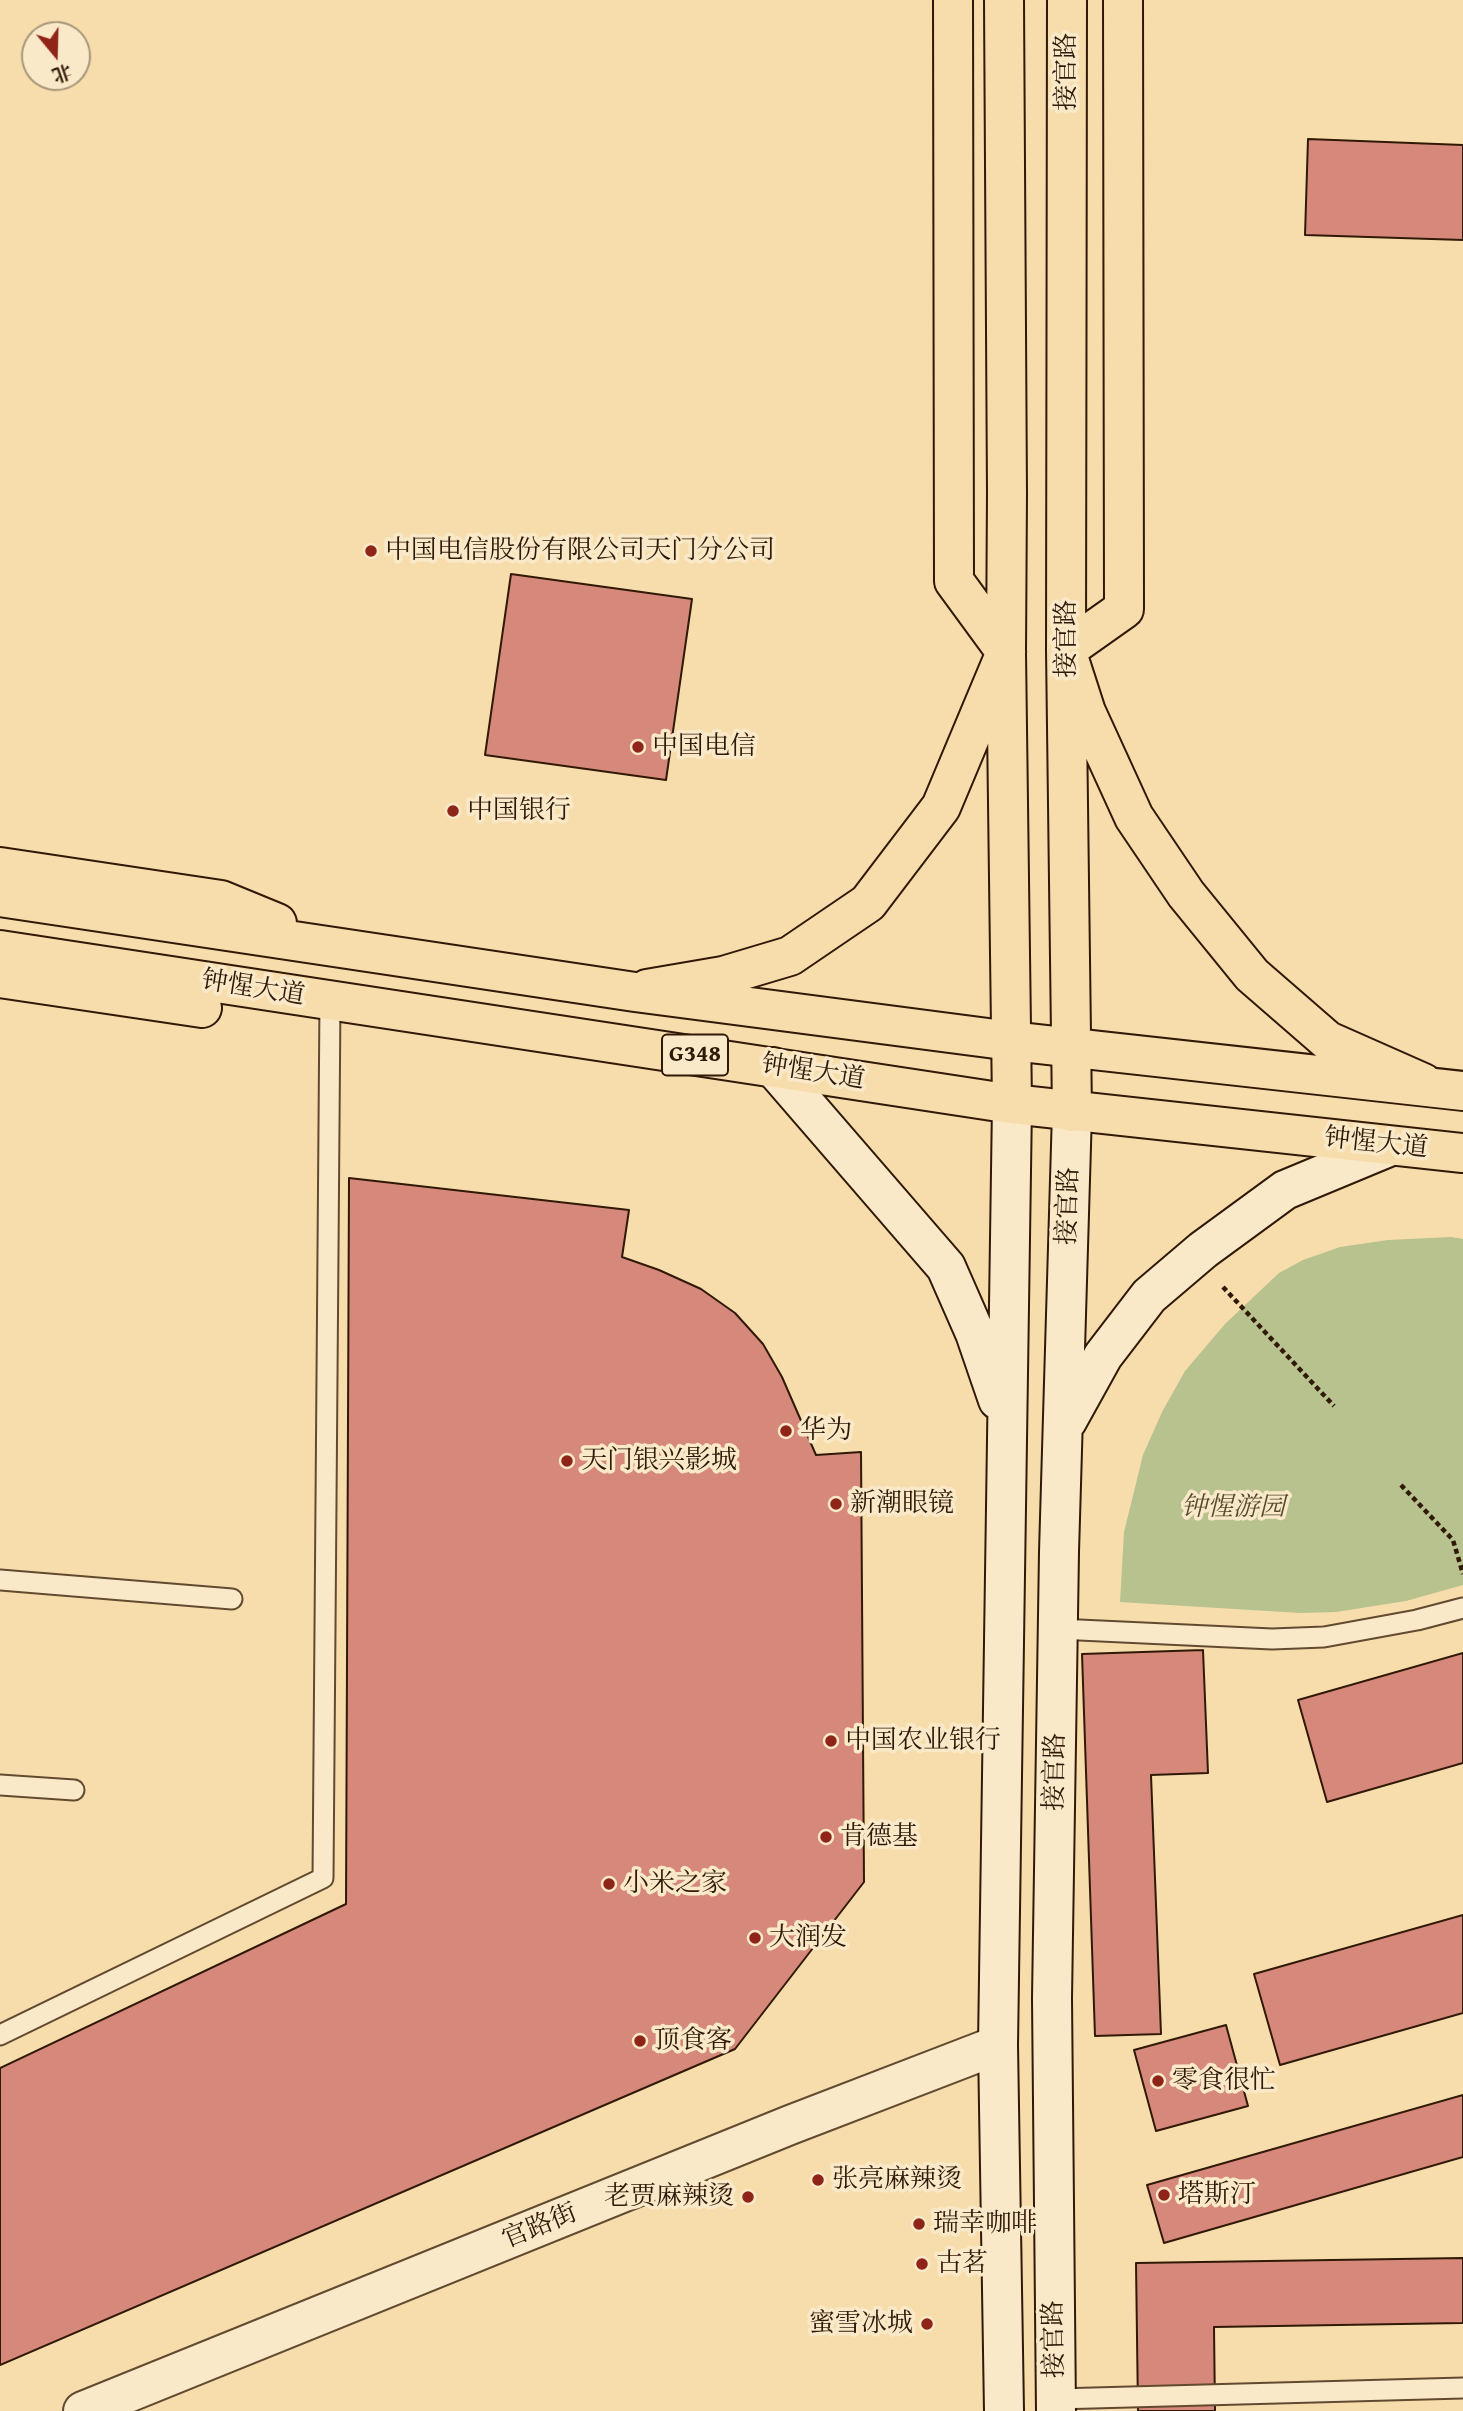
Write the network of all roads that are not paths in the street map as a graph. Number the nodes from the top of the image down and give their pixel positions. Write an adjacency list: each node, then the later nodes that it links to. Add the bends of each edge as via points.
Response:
1 (953, 0): 6 (main road, via 954,581)
2 (1004, 0): 6 (main road, 接官路)
3 (1067, 0): 5 (main road, 接官路)
4 (1123, 0): 5 (main road, via 1124,610)
5 (1066, 650): 15 (main road, 接官路); 17 (main road, via 1086,712 1134,817 1186,894 1252,975 1328,1041)
6 (1006, 652): 12 (main road, via 942,807 868,902 789,956 723,976); 14 (main road, 接官路)
7 (0, 867): 9 (main road, via 221,900)
8 (0, 897): 9 (main road, 钟惺大道 / G348)
9 (334, 947): 12 (main road, 钟惺大道 / G348)
10 (0, 950): 13 (main road, 钟惺大道 / G348)
11 (0, 978): 13 (main road, via 226,1012)
12 (635, 992): 14 (main road, 钟惺大道 / G348)
13 (330, 1000): 16 (main road, 钟惺大道 / G348); 31 (lane, via 323,1878)
14 (1011, 1041): 15 (main road, 钟惺大道 / G348); 18 (main road, 接官路)
15 (1073, 1048): 17 (main road, 钟惺大道 / G348); 19 (main road, 接官路)
16 (773, 1067): 18 (main road, 钟惺大道 / G348); 23 (main road, via 946,1266 975,1332)
17 (1452, 1086)
18 (1012, 1104): 19 (main road, 钟惺大道 / G348); 23 (main road, 接官路)
19 (1072, 1112): 20 (main road, 钟惺大道 / G348); 24 (main road, 接官路)
20 (1391, 1146): 21 (main road, 钟惺大道 / G348); 22 (main road); 24 (main road, via 1285,1190 1149,1296 1103,1356)
21 (1463, 1153)
22 (1463, 1168)
23 (1007, 1429): 32 (main road, 接官路)
24 (1063, 1429): 28 (main road, 接官路)
25 (0, 1580): 26 (lane)
26 (232, 1599)
27 (1463, 1608): 28 (lane, via 1324,1637 1272,1639)
28 (1058, 1629): 34 (main road, 接官路, via 1052,1998)
29 (0, 1785): 30 (lane)
30 (74, 1790)
31 (0, 2035)
32 (998, 2045): 35 (main road, 官路街); 36 (main road, 接官路)
33 (1463, 2389): 34 (lane)
34 (1056, 2405)
35 (83, 2411)
36 (1004, 2411)

